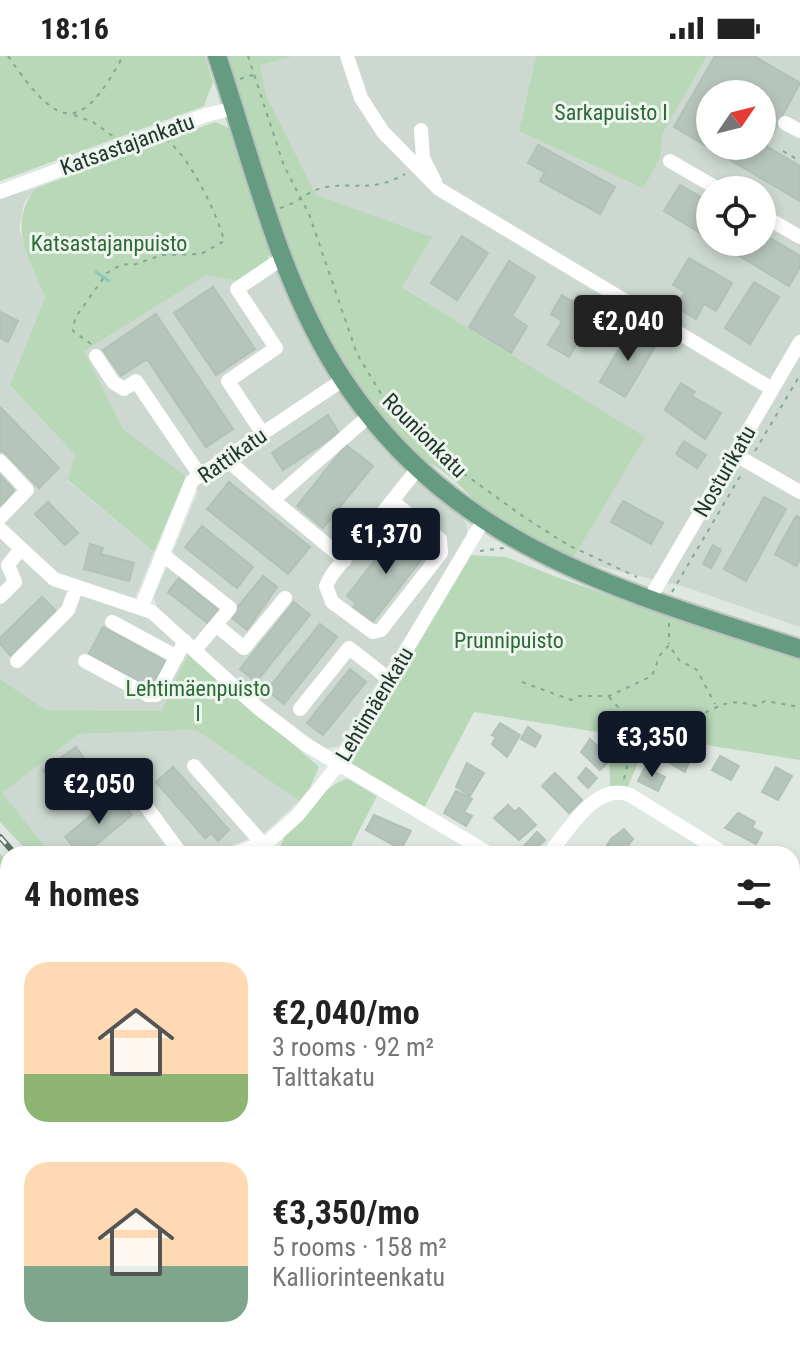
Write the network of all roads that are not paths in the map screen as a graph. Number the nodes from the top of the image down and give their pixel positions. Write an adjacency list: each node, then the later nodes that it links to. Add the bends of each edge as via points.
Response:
1 (217, 56): 3 (main road, Rounionkatu)
2 (347, 56): 9 (street, via 361,98 383,132)
3 (235, 108): 10 (street, Katsastajankatu); 13 (main road, Rounionkatu)
4 (785, 123): 6 (street)
5 (421, 130): 9 (street, via 423,158)
6 (800, 131)
7 (670, 161): 8 (street)
8 (696, 176)
9 (439, 189): 17 (street)
10 (0, 192)
11 (776, 223): 12 (street)
12 (800, 237)
13 (284, 257): 16 (main road, Rounionkatu); 19 (street, via 237,289 276,348 228,381)
14 (800, 342): 17 (street, Nosturikatu)
15 (96, 356): 24 (street, via 124,389 136,381)
16 (344, 379): 18 (main road, Rounionkatu); 19 (street, Rattikatu)
17 (772, 389): 20 (street, Nosturikatu)
18 (370, 415): 23 (main road, Rounionkatu); 26 (street)
19 (263, 434): 21 (street, Rattikatu)
20 (734, 454): 25 (street); 35 (street, Nosturikatu)
21 (225, 458): 24 (street, Rattikatu); 26 (street)
22 (0, 461): 28 (street, via 27,490)
23 (419, 467): 27 (street); 29 (main road, Rounionkatu)
24 (199, 474): 32 (street, Rattikatu, via 187,490)
25 (800, 492)
26 (273, 500): 33 (street)
27 (392, 501): 33 (street); 33 (street, via 440,539 441,553 377,632 328,597 329,580)
28 (0, 518)
29 (483, 521): 35 (main road, Rounionkatu, via 578,573); 46 (street, Lehtimäenkatu)
30 (0, 529): 31 (street)
31 (20, 550): 34 (street, via 54,579); 36 (street, via 8,565 15,582)
32 (162, 554): 38 (street, Rattikatu); 40 (street, via 230,608)
33 (345, 560)
34 (76, 588): 38 (street); 44 (street, via 68,610)
35 (653, 593): 42 (main road, Rounionkatu, via 669,607)
36 (0, 597)
37 (285, 598): 40 (street, via 244,648)
38 (141, 608): 41 (street)
39 (112, 622): 43 (street)
40 (216, 625): 41 (street)
41 (190, 646): 43 (street); 49 (street, via 258,708)
42 (800, 649)
43 (177, 657): 45 (street, via 152,696)
44 (17, 661)
45 (85, 661)
46 (389, 679): 47 (street, via 349,648); 49 (street, Lehtimäenkatu)
47 (300, 709)
48 (116, 765): 52 (street)
49 (338, 765): 51 (street, Lehtimäenkatu, via 298,815); 55 (street)
50 (194, 766): 51 (street)
51 (266, 842): 53 (street, Lehtimäenkatu); 54 (street)
52 (175, 846)
53 (255, 846)
54 (270, 846)
55 (476, 846)
56 (556, 846): 57 (street, via 597,798 622,792)
57 (712, 846)

